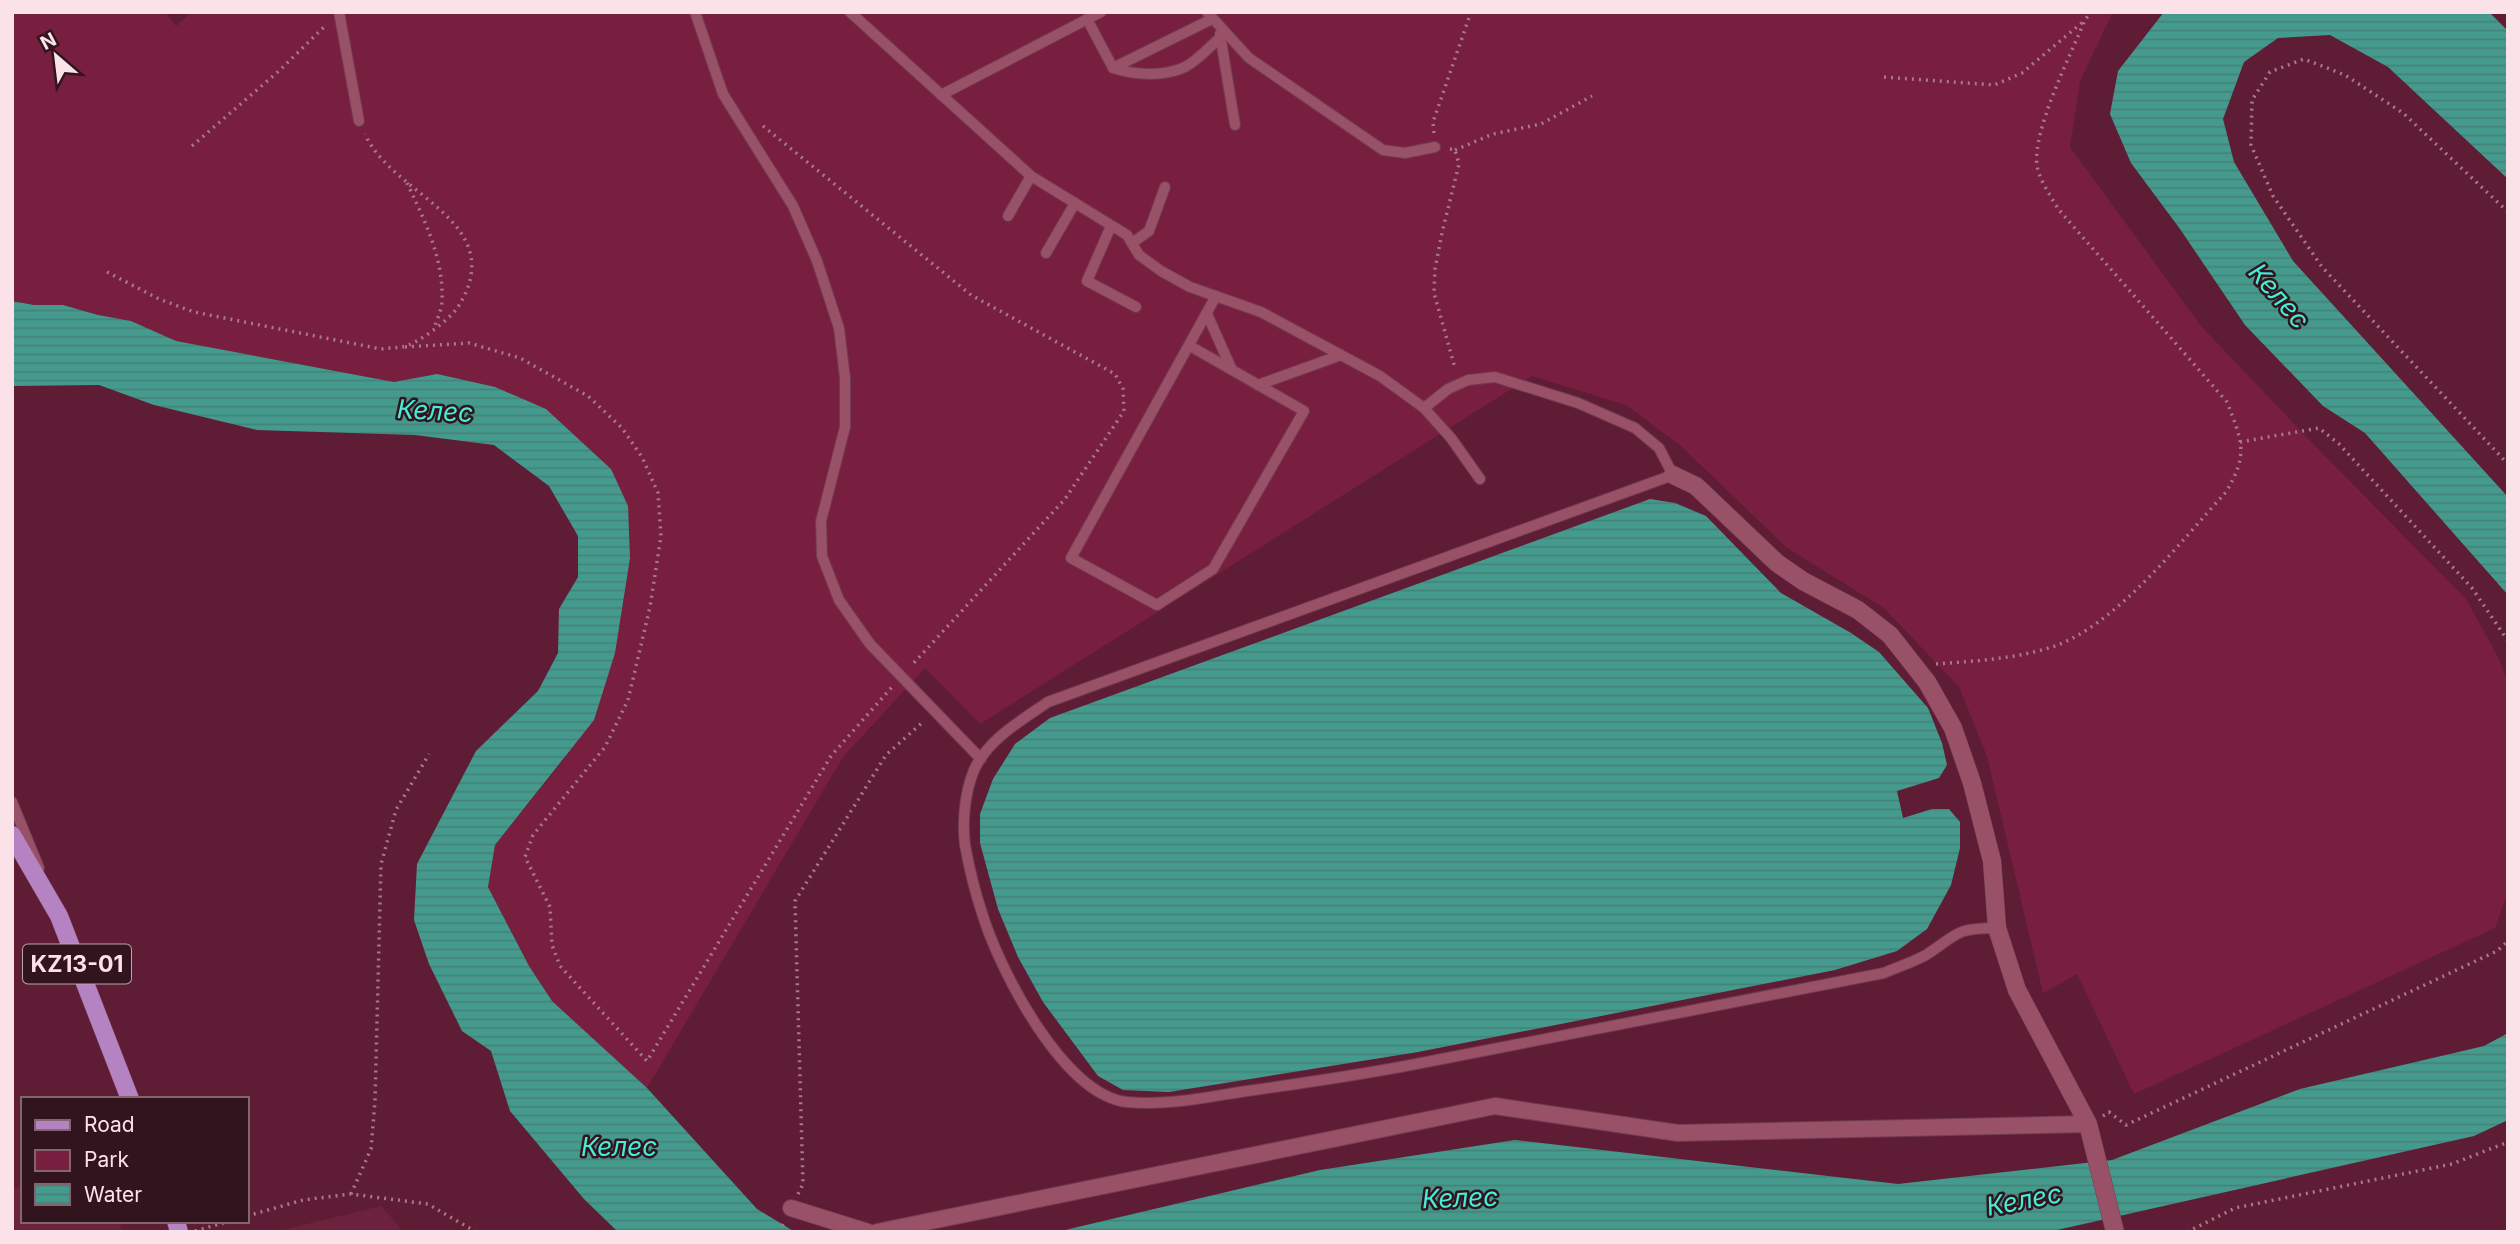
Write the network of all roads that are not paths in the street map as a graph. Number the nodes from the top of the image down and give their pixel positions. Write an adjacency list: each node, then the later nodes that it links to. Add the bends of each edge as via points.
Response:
1 (340, 12): 9 (lane)
2 (695, 12): 29 (lane, via 723,94 793,206 839,328 845,427 821,521 822,556 839,600 870,644)
3 (850, 12): 8 (lane)
4 (1101, 12): 5 (lane)
5 (1087, 19): 7 (lane); 8 (lane)
6 (1214, 24): 7 (lane); 7 (lane, via 1188,65 1174,71 1131,74); 10 (lane); 11 (lane, via 1249,58 1383,150 1405,153)
7 (1112, 68)
8 (941, 95): 12 (lane)
9 (359, 121)
10 (1235, 125)
11 (1435, 147)
12 (1031, 176): 14 (lane); 15 (lane)
13 (1166, 187): 17 (lane, via 1149,231)
14 (1075, 203): 16 (lane); 18 (lane)
15 (1008, 216)
16 (1111, 226): 17 (lane); 20 (lane, via 1087,281)
17 (1132, 243): 19 (lane, via 1139,255 1161,271)
18 (1046, 253)
19 (1216, 296): 21 (lane); 23 (lane, via 1261,312)
20 (1136, 307)
21 (1207, 314): 22 (lane); 24 (lane)
22 (1190, 346): 24 (lane); 25 (lane, via 1071,558 1157,605 1213,569 1304,411)
23 (1340, 355): 25 (lane); 26 (lane, via 1380,376)
24 (1232, 370): 25 (lane)
25 (1258, 385)
26 (1424, 408): 27 (lane, via 1468,380 1495,377 1578,403 1635,428 1659,449); 28 (lane)
27 (1673, 475): 29 (lane, via 1048,702 1017,723); 33 (street, via 1696,486 1777,563 1858,610 1890,635 1927,681 1952,727 1972,783 1992,861)
28 (1480, 479)
29 (981, 759): 33 (lane, via 965,807 965,843 982,914 1011,983 1044,1035 1077,1076 1099,1094 1123,1101 1163,1104 1356,1075 1884,973 1924,956 1954,934 1971,928)
30 (12, 802): 32 (lane)
31 (12, 835): 32 (main road, KZ13-01)
32 (59, 916): 34 (main road, KZ13-01)
33 (1997, 928): 35 (street, via 2017,990)
34 (129, 1097)
35 (2088, 1124): 37 (street); 39 (street, via 1678,1133 1495,1107)
36 (791, 1208): 38 (street)
37 (2115, 1230)
38 (868, 1232)
39 (877, 1232)

